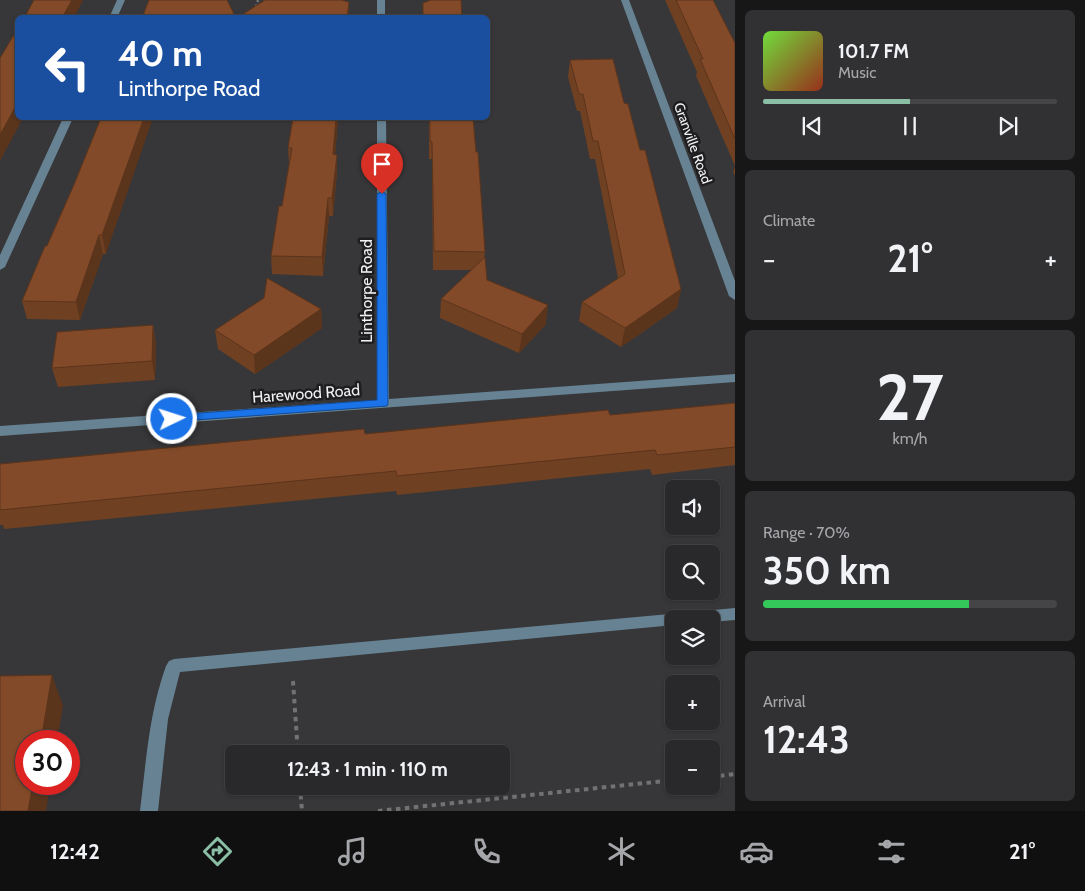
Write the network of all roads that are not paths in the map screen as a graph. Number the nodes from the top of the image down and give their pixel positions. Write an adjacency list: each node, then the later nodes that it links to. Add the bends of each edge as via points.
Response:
1 (121, 0): 4 (street)
2 (380, 0): 5 (street)
3 (625, 0): 9 (street, Granville Road)
4 (114, 15)
5 (381, 15)
6 (67, 120): 8 (street)
7 (381, 120): 11 (street, Linthorpe Road)
8 (0, 267)
9 (735, 296)
10 (735, 378): 11 (street, Harewood Road)
11 (383, 404): 12 (street, Harewood Road)
12 (0, 431)
13 (735, 614): 14 (street)
14 (720, 615)
15 (665, 621): 16 (street, via 174,666 165,688)
16 (149, 811)

